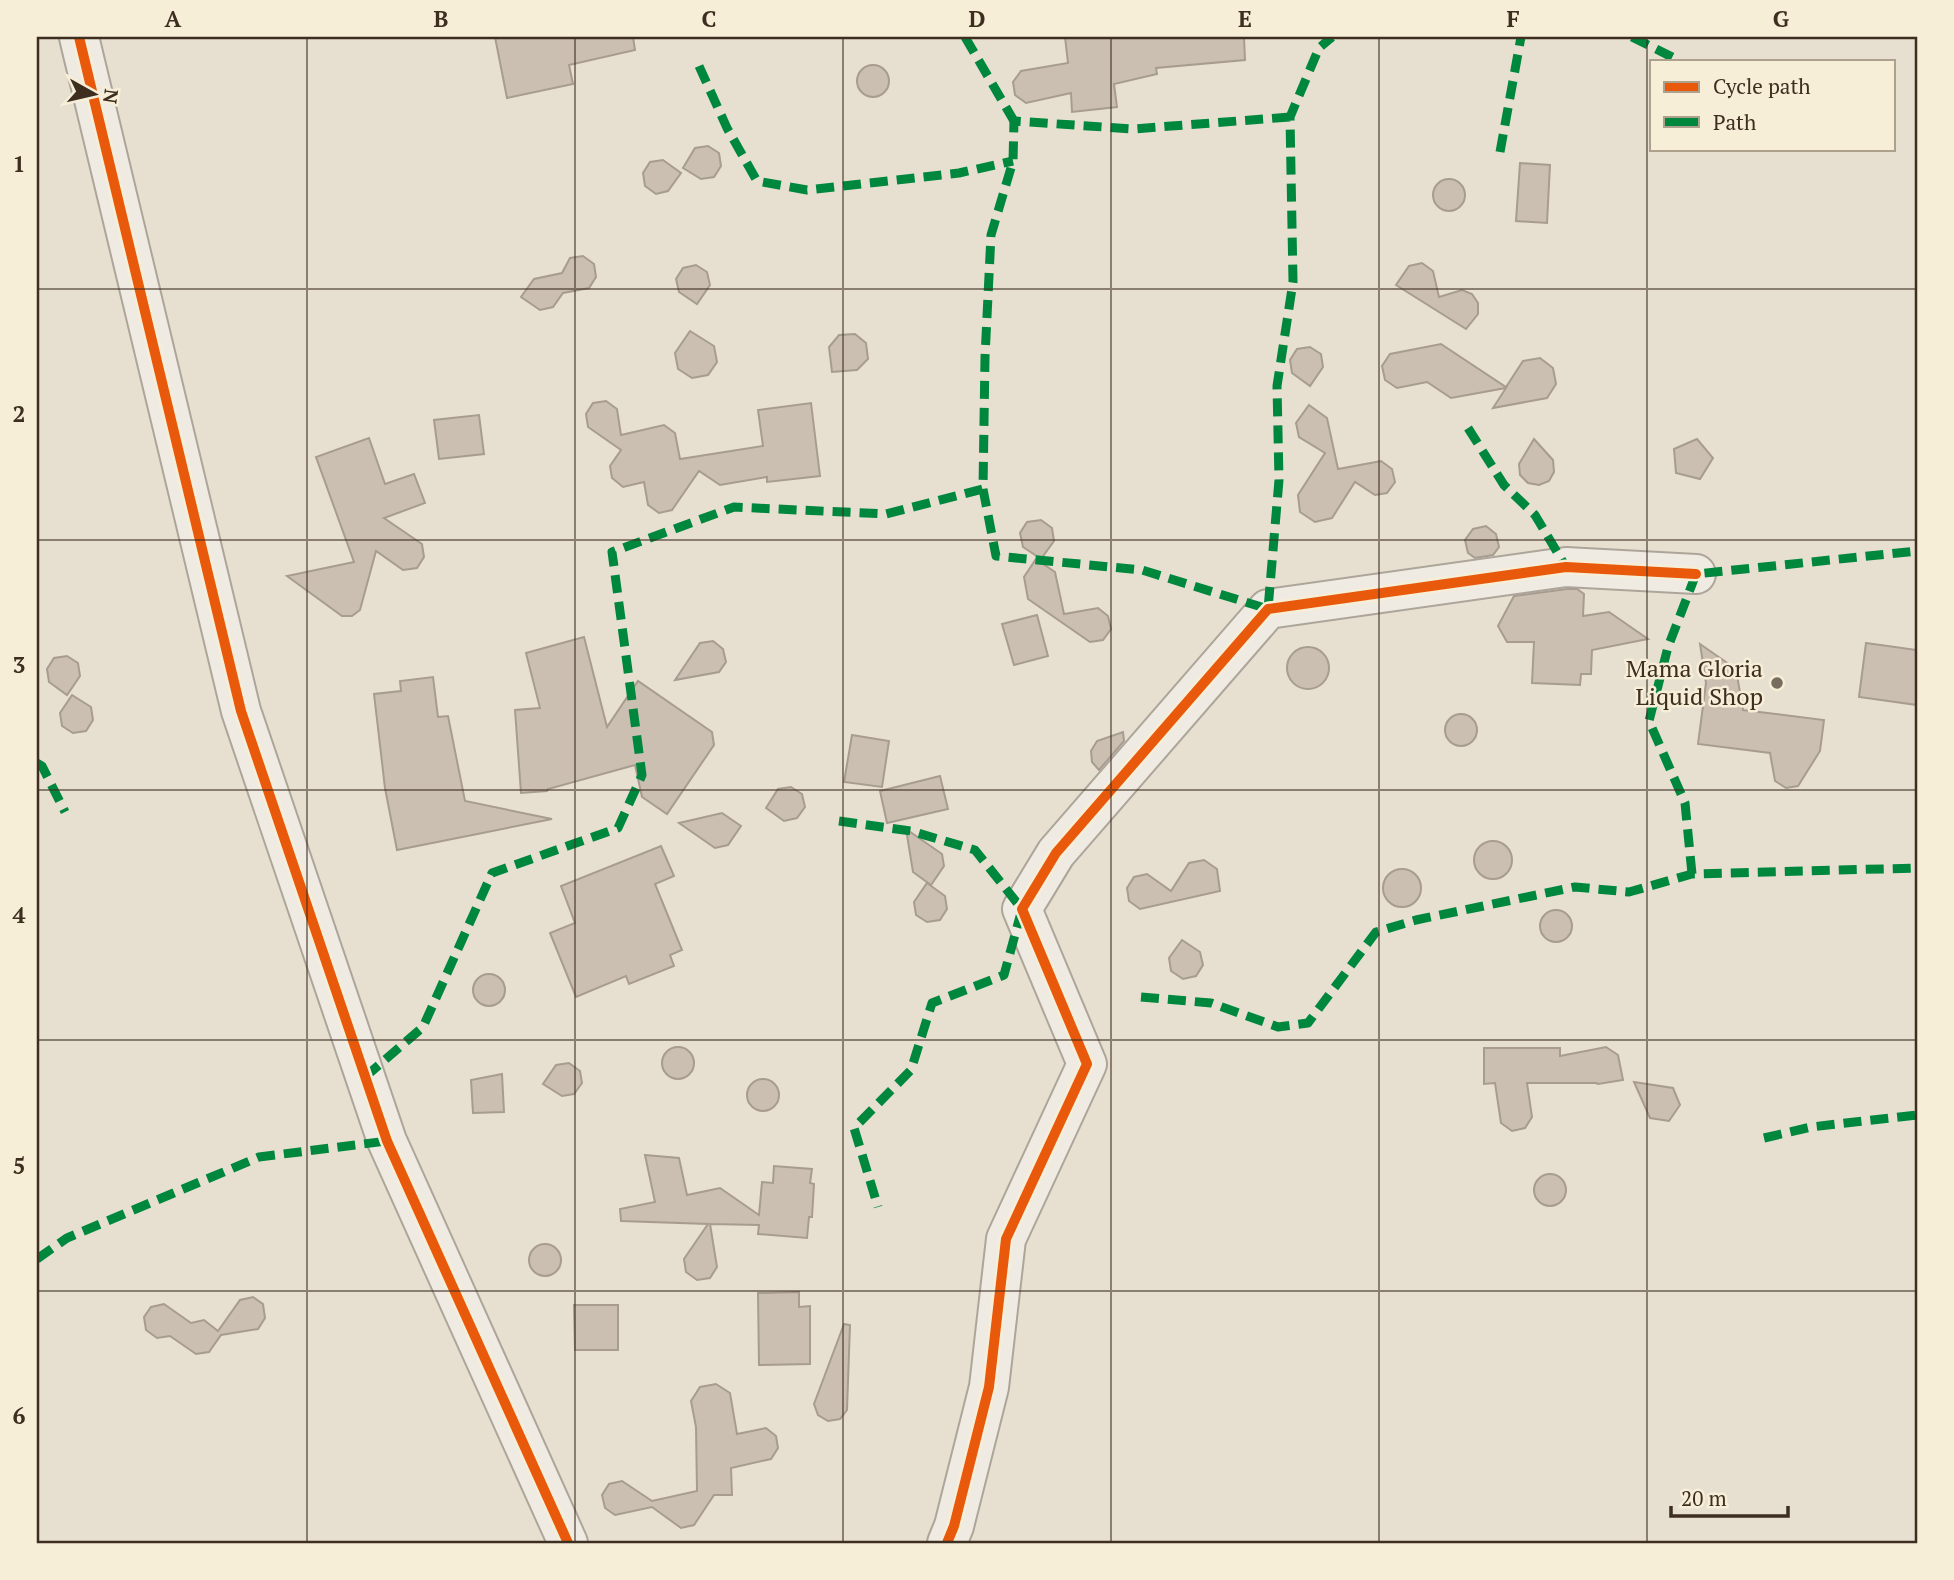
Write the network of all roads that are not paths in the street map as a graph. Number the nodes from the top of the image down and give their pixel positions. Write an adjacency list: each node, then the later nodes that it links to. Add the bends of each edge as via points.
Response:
1 (79, 37): 3 (street, via 241,711 387,1141)
2 (1696, 574): 4 (street, via 1566,567 1268,609 1056,853 1022,909 1087,1064 1006,1239 989,1387)
3 (568, 1543)
4 (947, 1543)

